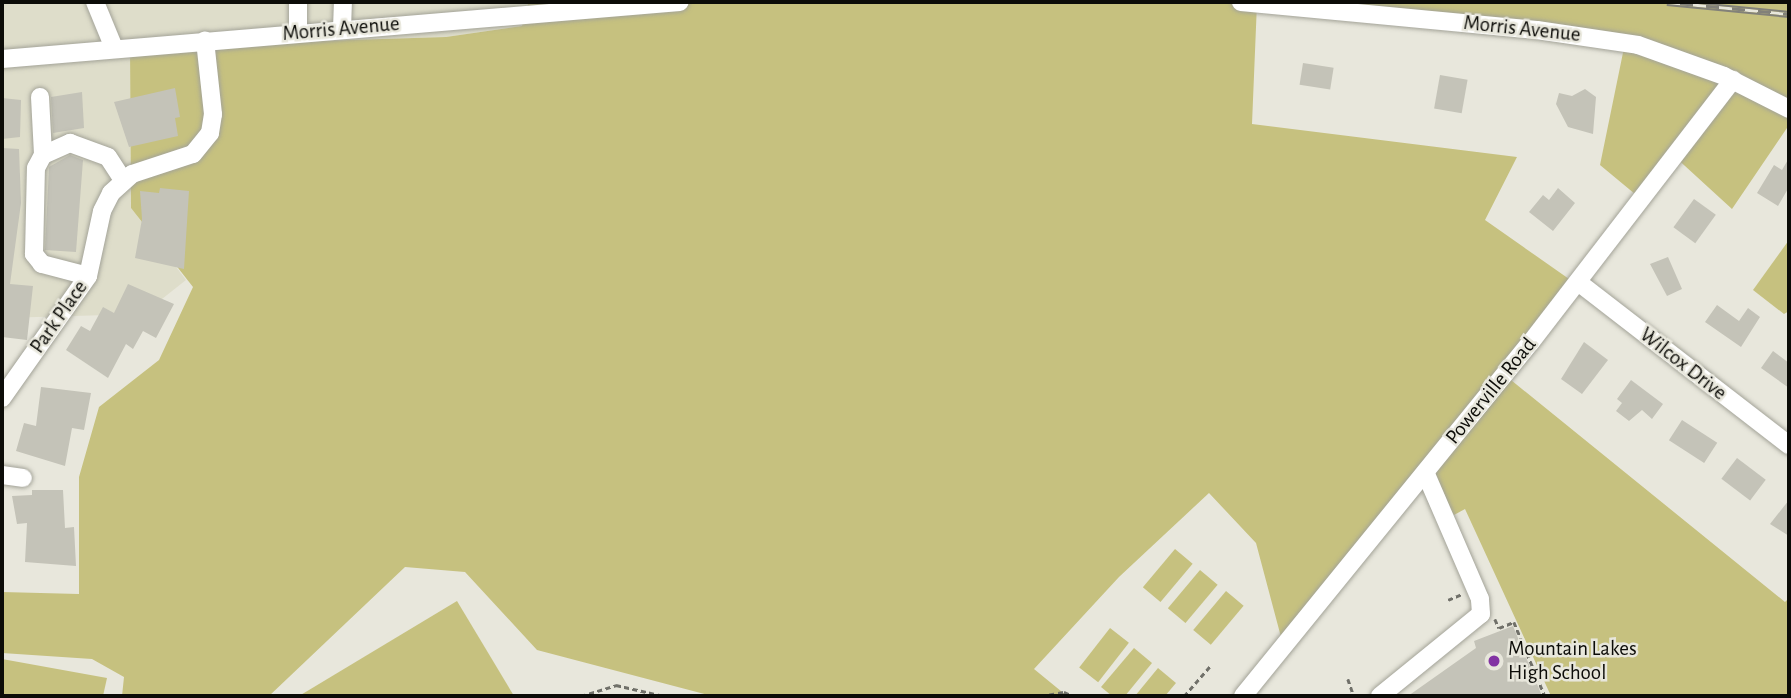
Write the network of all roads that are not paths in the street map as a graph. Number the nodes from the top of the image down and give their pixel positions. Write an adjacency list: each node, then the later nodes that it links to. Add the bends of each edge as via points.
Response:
1 (94, 2): 10 (street)
2 (299, 2): 8 (street)
3 (343, 2): 7 (street)
4 (680, 2): 6 (street, Morris Avenue)
5 (1241, 2): 12 (street, Morris Avenue, via 1594,37 1638,45)
6 (648, 3): 7 (street, Morris Avenue)
7 (342, 29): 8 (street, Morris Avenue)
8 (298, 33): 9 (street, Morris Avenue)
9 (205, 40): 10 (street, Morris Avenue); 16 (street, via 213,114 210,133 187,158)
10 (114, 48): 11 (street, Morris Avenue)
11 (2, 59)
12 (1732, 80): 14 (street, Morris Avenue); 18 (street, Powerville Road)
13 (40, 97): 15 (street)
14 (1789, 109)
15 (43, 155): 16 (street, via 70,143 90,146 108,157); 17 (street, via 36,168 34,254 42,264)
16 (123, 180): 17 (street, Park Place, via 105,202)
17 (88, 276): 19 (street, Park Place)
18 (1578, 282): 20 (street, Wilcox Drive); 21 (street, Powerville Road)
19 (2, 398)
20 (1789, 445)
21 (1425, 472): 24 (street, Powerville Road); 25 (street, via 1480,599 1481,614)
22 (2, 475): 23 (street)
23 (23, 478)
24 (1243, 696)
25 (1380, 696)

